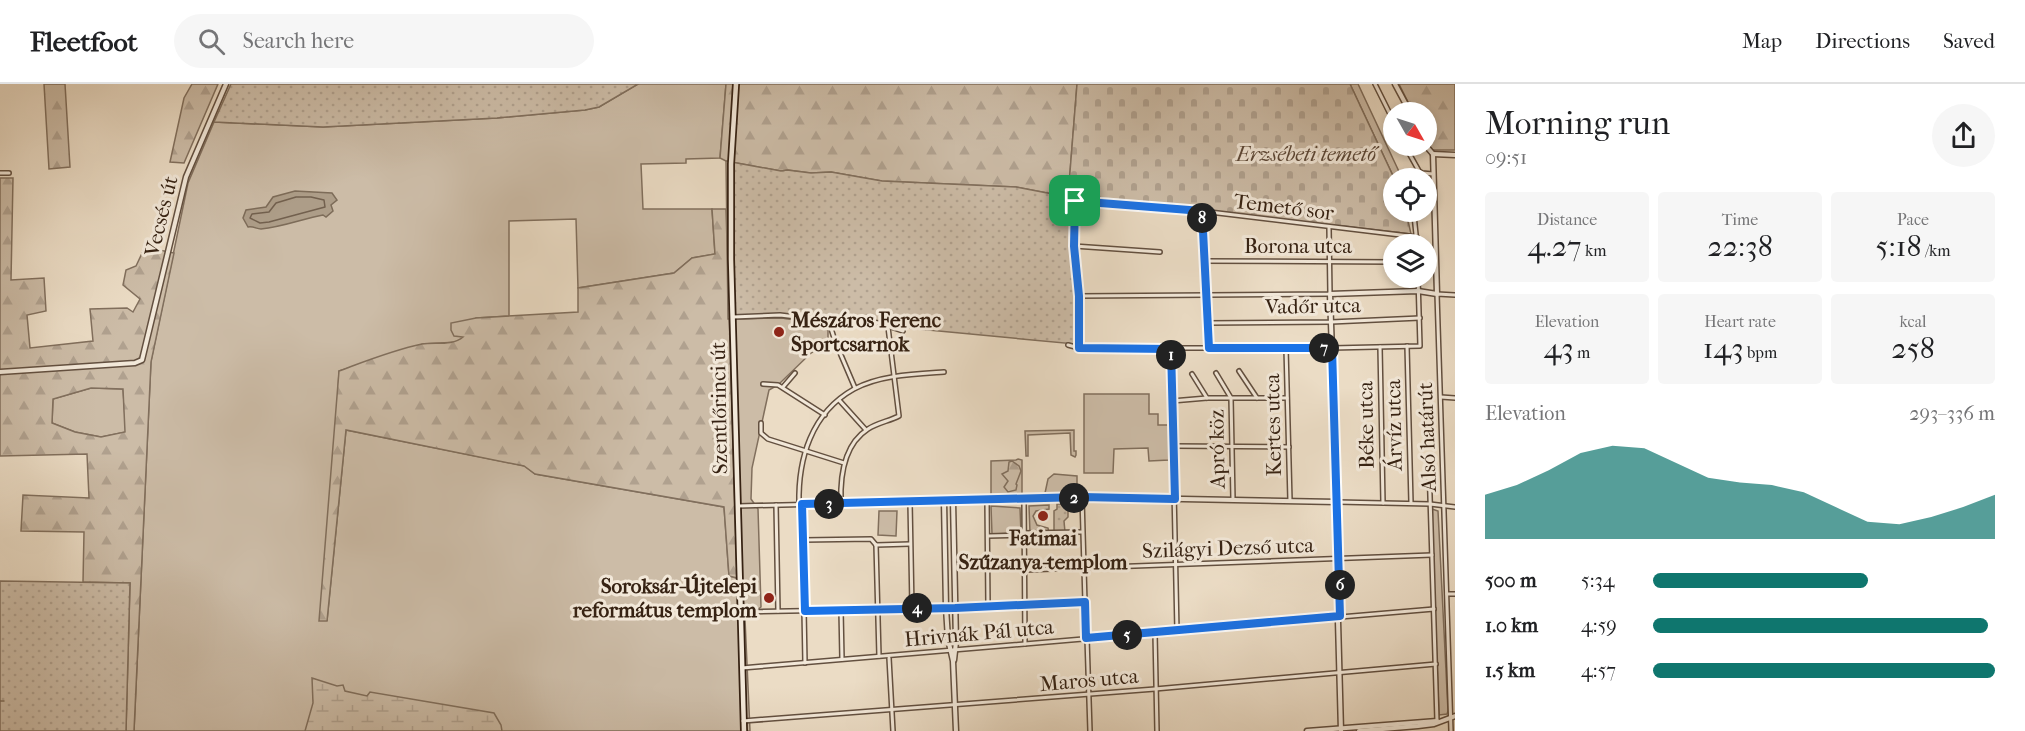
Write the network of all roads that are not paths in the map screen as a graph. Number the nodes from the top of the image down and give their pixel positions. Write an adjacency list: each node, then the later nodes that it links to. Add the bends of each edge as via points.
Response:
1 (226, 84): 43 (street, Vecsés út, via 186,177 142,360)
2 (736, 84): 27 (main road, Szentlőrinci út, via 731,164)
3 (1375, 84): 5 (street)
4 (1395, 84): 6 (street)
5 (1384, 102)
6 (1405, 102)
7 (1437, 154): 8 (street)
8 (1455, 155)
9 (0, 173): 10 (street)
10 (9, 173)
11 (1202, 211): 13 (street, Temető sor); 15 (street, Temető sor, via 1075,201); 17 (street)
12 (1435, 222): 23 (street, Alsó határút)
13 (1329, 228): 14 (street, Temető sor); 18 (street)
14 (1388, 234)
15 (1074, 246): 16 (street); 26 (street)
16 (1160, 252)
17 (1203, 261): 18 (street, Borona utca); 24 (street)
18 (1329, 261): 19 (street, Borona utca); 22 (street)
19 (1383, 262)
20 (1419, 288): 21 (street)
21 (1420, 292): 22 (street); 23 (street); 28 (street)
22 (1330, 294): 24 (street); 30 (street)
23 (1437, 294): 25 (street); 52 (street, Alsó határút)
24 (1205, 295): 26 (street); 31 (street)
25 (1455, 295)
26 (1079, 296): 37 (street)
27 (733, 317): 29 (street); 85 (main road, Szentlőrinci út)
28 (1420, 318): 30 (street, Vadőr utca); 35 (street, via 1420,346)
29 (828, 319): 32 (street); 51 (street)
30 (1331, 322): 31 (street, Vadőr utca); 40 (street)
31 (1207, 323): 38 (street)
32 (888, 327): 33 (street); 48 (street)
33 (903, 331)
34 (1068, 345): 37 (street)
35 (1407, 346): 36 (street); 81 (street, Árvíz utca)
36 (1380, 347): 40 (street); 80 (street, Béke utca)
37 (1079, 348): 41 (street)
38 (1209, 348): 39 (street); 41 (street)
39 (1286, 348): 40 (street); 56 (street, Kertes utca)
40 (1332, 348): 78 (street)
41 (1171, 349): 59 (street)
42 (1239, 371): 55 (street)
43 (0, 372)
44 (944, 372): 48 (street)
45 (795, 373): 50 (street)
46 (1216, 373): 54 (street)
47 (1192, 374): 53 (street)
48 (893, 377): 51 (street); 62 (street, via 899,416)
49 (763, 384): 50 (street)
50 (783, 387): 60 (street)
51 (855, 388): 58 (street)
52 (1441, 397): 57 (street); 86 (street, Alsó határút)
53 (1207, 398): 54 (street); 59 (street)
54 (1231, 398): 55 (street); 64 (street, Apró köz)
55 (1257, 398): 56 (street)
56 (1287, 398): 65 (street, Kertes utca)
57 (1455, 398)
58 (839, 400): 60 (street); 62 (street)
59 (1172, 401): 63 (street)
60 (825, 415): 66 (street)
61 (761, 423): 66 (street, via 761,433 768,439)
62 (866, 430): 67 (street)
63 (1173, 446): 64 (street); 71 (street)
64 (1232, 447): 65 (street); 73 (street, Apró köz)
65 (1289, 447): 76 (street, Kertes utca)
66 (805, 450): 67 (street); 82 (street, via 799,481)
67 (844, 463): 79 (street)
68 (1429, 464): 83 (street, Alsó határút)
69 (1082, 497): 70 (street); 71 (street); 88 (street)
70 (1024, 499): 72 (street); 89 (street)
71 (1175, 499): 73 (street); 96 (street)
72 (987, 500): 75 (street); 90 (street)
73 (1233, 500): 76 (street)
74 (944, 501): 75 (street); 77 (street); 105 (street)
75 (953, 501): 106 (street)
76 (1290, 501): 78 (street)
77 (910, 502): 79 (street); 92 (street)
78 (1337, 502): 80 (street); 95 (street)
79 (840, 503): 82 (street)
80 (1383, 503): 81 (street)
81 (1411, 503): 83 (street)
82 (801, 504): 84 (street); 91 (street)
83 (1430, 504): 86 (street); 94 (street, Alsó határút)
84 (776, 505): 85 (street); 110 (street)
85 (738, 506): 112 (main road, Szentlőrinci út)
86 (1444, 506): 87 (street); 99 (street, Alsó határút)
87 (1455, 507)
88 (1082, 532): 89 (street); 97 (street)
89 (1024, 534): 90 (street); 98 (street)
90 (988, 536): 103 (street)
91 (804, 540): 93 (street, via 871,539); 111 (street)
92 (910, 544): 93 (street); 104 (street)
93 (876, 545): 107 (street)
94 (1432, 555): 95 (street, Szilágyi Dezső utca); 108 (street, Alsó határút)
95 (1339, 558): 96 (street, Szilágyi Dezső utca); 113 (street)
96 (1174, 565): 97 (street, Szilágyi Dezső utca); 114 (street)
97 (1083, 568): 98 (street, Szilágyi Dezső utca); 101 (street)
98 (1024, 570): 102 (street)
99 (1447, 594): 100 (street); 130 (street, Alsó határút)
100 (1455, 594)
101 (1085, 602): 102 (street); 116 (street)
102 (1025, 605): 103 (street); 117 (street)
103 (988, 607): 106 (street)
104 (912, 608): 105 (street); 107 (street)
105 (946, 608): 106 (street); 118 (street)
106 (955, 608): 118 (street)
107 (878, 609): 109 (street); 119 (street)
108 (1434, 609): 113 (street, Hrivnák Pál utca); 123 (street, Alsó határút)
109 (841, 610): 111 (street); 121 (street)
110 (778, 611): 111 (street); 112 (street)
111 (805, 611): 122 (street)
112 (741, 612): 124 (main road, Szentlőrinci út)
113 (1340, 616): 114 (street, Hrivnák Pál utca); 125 (street)
114 (1177, 631): 115 (street, Hrivnák Pál utca)
115 (1155, 633): 116 (street, Hrivnák Pál utca); 126 (street)
116 (1087, 638): 117 (street, Hrivnák Pál utca); 127 (street)
117 (1025, 644): 118 (street, Hrivnák Pál utca)
118 (954, 650): 119 (street, Hrivnák Pál utca); 128 (street)
119 (879, 656): 121 (street, Hrivnák Pál utca)
120 (889, 658): 129 (street)
121 (842, 660): 122 (street, Hrivnák Pál utca)
122 (805, 663): 124 (street, Hrivnák Pál utca)
123 (1436, 664): 125 (street, Maros utca); 132 (street, Alsó határút)
124 (742, 668): 131 (main road, Szentlőrinci út)
125 (1340, 673): 126 (street, Maros utca); 134 (street)
126 (1155, 689): 127 (street, Maros utca); 139 (street)
127 (1089, 694): 128 (street, Maros utca); 138 (street)
128 (955, 705): 129 (street, Maros utca); 137 (street)
129 (892, 710): 131 (street, Maros utca); 136 (street)
130 (1453, 716): 132 (street); 142 (street, Alsó határút)
131 (743, 721): 135 (main road, Szentlőrinci út)
132 (1437, 721): 133 (street)
133 (1408, 725): 134 (street); 141 (street)
134 (1340, 730): 140 (street)
135 (744, 731)
136 (893, 731)
137 (956, 731)
138 (1090, 731)
139 (1157, 731)
140 (1307, 731)
141 (1359, 731)
142 (1451, 731)

